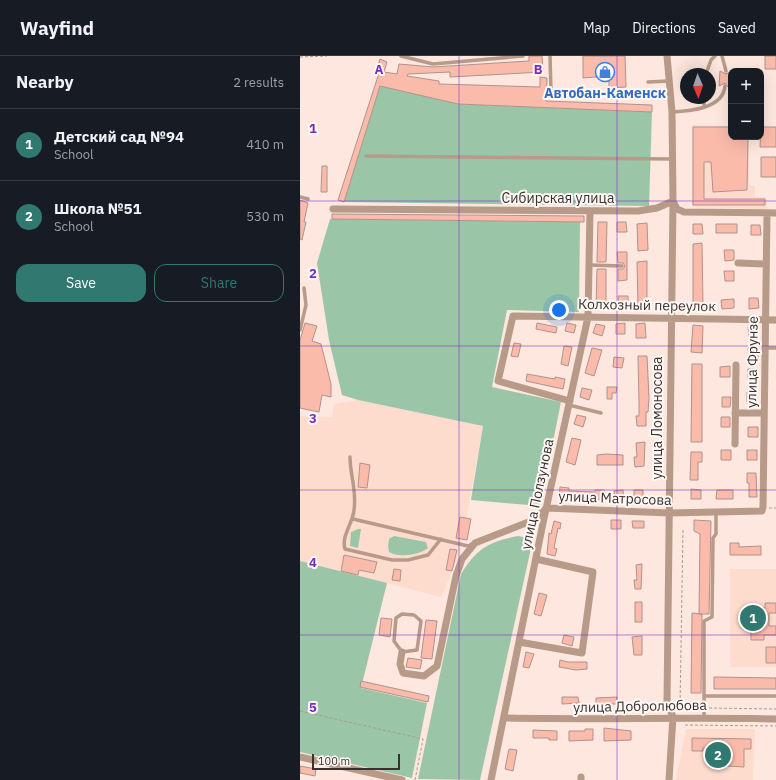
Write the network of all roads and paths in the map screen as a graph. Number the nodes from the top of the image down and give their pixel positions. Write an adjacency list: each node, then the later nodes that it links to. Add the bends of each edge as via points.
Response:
1 (327, 56): 8 (path)
2 (401, 56): 3 (lane, via 433,64)
3 (523, 56)
4 (550, 56): 14 (lane)
5 (668, 56): 11 (street, улица Ломоносова)
6 (715, 56): 9 (lane, via 710,60)
7 (722, 56): 10 (lane)
8 (300, 57)
9 (708, 68)
10 (726, 72)
11 (670, 81): 12 (lane); 16 (street, улица Ломоносова)
12 (648, 82)
13 (725, 86): 15 (lane, via 716,102)
14 (551, 91)
15 (704, 106): 16 (lane, via 689,111)
16 (672, 112): 18 (street, улица Ломоносова)
17 (366, 156): 18 (lane)
18 (672, 158): 21 (street, улица Ломоносова)
19 (300, 197): 20 (lane)
20 (308, 199)
21 (673, 201): 23 (street, Сибирская улица, via 657,208 638,211); 24 (street, via 677,209 684,212); 32 (street, улица Ломоносова)
22 (333, 209): 23 (street, Сибирская улица)
23 (590, 212): 28 (street, улица Ползунова)
24 (767, 213): 25 (street); 27 (street, улица Фрунзе)
25 (776, 213)
26 (738, 263): 27 (street)
27 (766, 264): 33 (street, улица Фрунзе)
28 (588, 265): 29 (lane); 31 (street, улица Ползунова)
29 (622, 266)
30 (304, 288): 35 (lane, via 306,305)
31 (588, 317): 32 (street, Колхозный переулок); 39 (street, улица Ползунова); 39 (street, Колхозный переулок, via 513,316 498,381)
32 (671, 319): 33 (street, Колхозный переулок); 48 (street, улица Ломоносова)
33 (766, 320): 34 (street, Колхозный переулок); 36 (street, улица Фрунзе)
34 (776, 320)
35 (300, 330)
36 (766, 348): 37 (lane); 42 (street, улица Фрунзе)
37 (776, 348)
38 (736, 365): 41 (street)
39 (569, 403): 40 (lane); 45 (street, улица Ползунова)
40 (601, 413)
41 (735, 413): 42 (lane); 43 (street)
42 (764, 413): 46 (street, улица Фрунзе)
43 (735, 444)
44 (350, 457): 49 (lane, via 356,493)
45 (547, 508): 48 (street, улица Матросова); 50 (street, улица Матросова); 51 (street, улица Ползунова)
46 (762, 510): 47 (street, улица Матросова)
47 (716, 512): 48 (street, улица Матросова); 58 (lane, via 716,534 713,538 712,617 704,622)
48 (669, 513): 63 (street, улица Ломоносова, via 667,702)
49 (353, 519): 53 (lane); 53 (lane, via 347,530 345,549 392,560 408,560 428,556)
50 (531, 521): 51 (street); 54 (street, улица Матросова)
51 (543, 524): 55 (street, улица Ползунова)
52 (683, 530): 60 (path, via 680,707)
53 (441, 540): 54 (lane, via 468,546)
54 (475, 543): 57 (street, улица Матросова, via 462,558 456,576 437,666 424,676 403,673 400,664)
55 (536, 559): 56 (street, улица Ползунова); 56 (street, via 593,572 582,653)
56 (520, 642): 64 (street, улица Ползунова)
57 (402, 652): 57 (lane, via 417,650 421,621 414,615 402,614 396,618 394,641)
58 (704, 696): 59 (lane); 60 (lane)
59 (776, 696)
60 (704, 708): 61 (path); 65 (lane)
61 (776, 709)
62 (300, 712): 71 (path, via 423,739)
63 (673, 717): 64 (street, улица Добролюбова, via 576,720); 65 (street, улица Добролюбова); 67 (street, улица Ломоносова)
64 (505, 718): 72 (street, улица Ползунова)
65 (704, 718): 66 (street, улица Добролюбова)
66 (776, 719)
67 (672, 725): 68 (path); 73 (street, улица Ломоносова)
68 (776, 726)
69 (300, 757): 70 (street)
70 (402, 780)
71 (415, 780)
72 (491, 780)
73 (669, 780)

